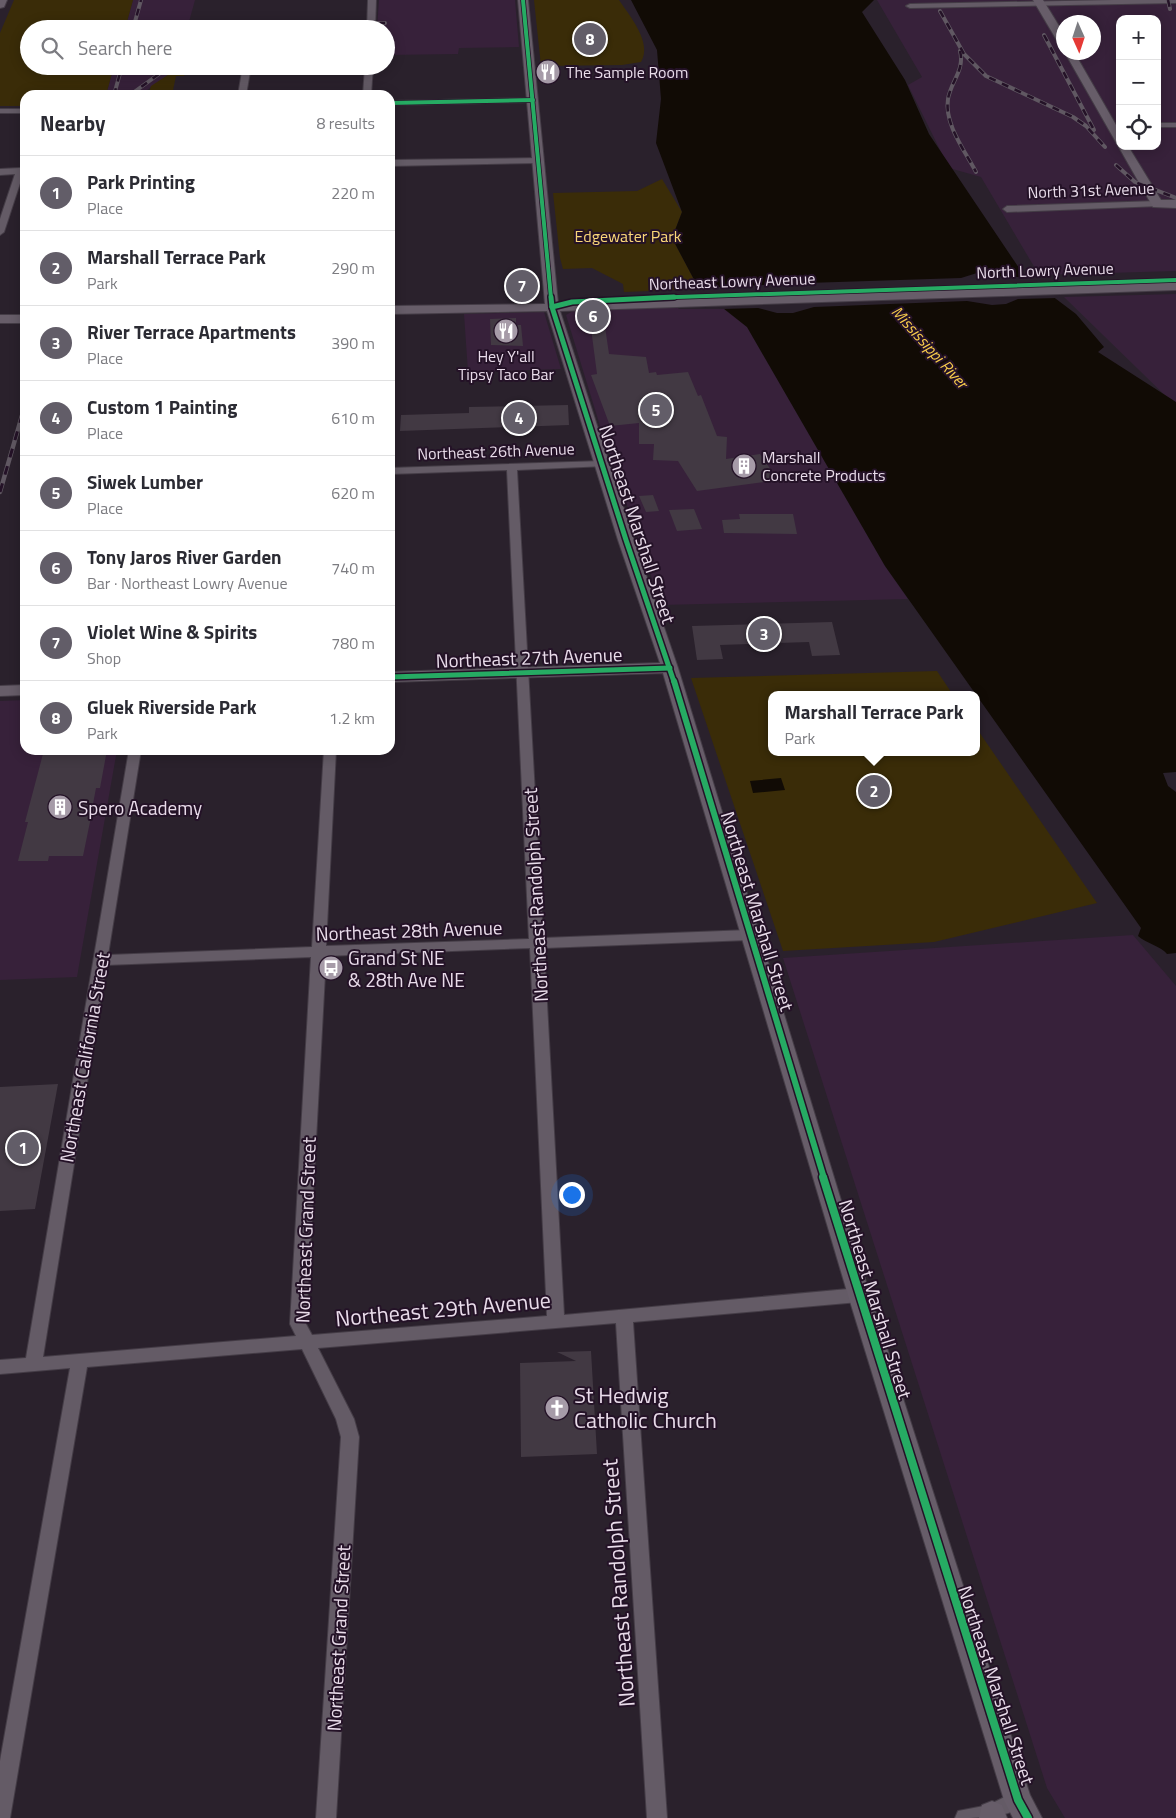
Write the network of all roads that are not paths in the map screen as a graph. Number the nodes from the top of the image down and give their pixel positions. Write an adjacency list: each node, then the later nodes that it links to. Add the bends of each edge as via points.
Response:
1 (2, 0): 6 (street)
2 (372, 0): 8 (street)
3 (523, 0): 15 (street, Northeast Marshall Street)
4 (1176, 1): 5 (street)
5 (1039, 2): 7 (street); 9 (street)
6 (0, 5)
7 (910, 6)
8 (371, 20)
9 (1056, 31)
10 (1073, 60): 21 (street)
11 (245, 75): 13 (street)
12 (368, 75): 14 (street)
13 (243, 90)
14 (367, 90)
15 (533, 100): 16 (street); 23 (street, Northeast Marshall Street)
16 (395, 103)
17 (0, 111): 18 (street)
18 (20, 111)
19 (1176, 124): 20 (street)
20 (1161, 125)
21 (1115, 126)
22 (1124, 150): 26 (street)
23 (537, 160): 24 (street); 33 (street, Northeast Marshall Street)
24 (395, 163)
25 (0, 172): 29 (street, via 20,172)
26 (1157, 204): 27 (street, North 31st Avenue); 28 (street, North 31st Avenue)
27 (1176, 204)
28 (1007, 209)
29 (0, 232)
30 (1176, 280): 32 (street, North Lowry Avenue)
31 (1176, 286): 32 (street, North Lowry Avenue)
32 (918, 290): 33 (street, Northeast Lowry Avenue)
33 (552, 307): 34 (street, Northeast Lowry Avenue); 37 (street, Northeast Marshall Street)
34 (395, 310)
35 (0, 319): 36 (street)
36 (20, 319)
37 (602, 464): 38 (street, Northeast 26th Avenue); 40 (street, Northeast Marshall Street)
38 (512, 467): 39 (street, Northeast 26th Avenue); 41 (street, Northeast Randolph Street)
39 (395, 471)
40 (670, 668): 41 (street, Northeast 27th Avenue); 47 (street, Northeast Marshall Street)
41 (522, 672): 42 (street, Northeast 27th Avenue); 48 (street, Northeast Randolph Street)
42 (395, 677)
43 (20, 690): 44 (street)
44 (0, 691)
45 (134, 755): 50 (street, Northeast California Street)
46 (330, 755): 49 (street, Northeast Grand Street)
47 (749, 935): 48 (street, Northeast 28th Avenue); 51 (street, Northeast Marshall Street)
48 (538, 944): 49 (street, Northeast 28th Avenue); 53 (street, Northeast Randolph Street)
49 (319, 952): 50 (street, Northeast 28th Avenue); 54 (street, Northeast Grand Street, via 298,1324)
50 (100, 960): 56 (street, Northeast California Street)
51 (859, 1295): 52 (street, Northeast 29th Avenue); 58 (street, Northeast Marshall Street)
52 (624, 1316): 53 (street, Northeast 29th Avenue); 62 (street, Northeast Randolph Street)
53 (556, 1322): 54 (street, Northeast 29th Avenue)
54 (307, 1343): 55 (street, Northeast 29th Avenue); 61 (street, Northeast Grand Street, via 346,1419 350,1437)
55 (80, 1361): 56 (street, Northeast 29th Avenue); 60 (street)
56 (33, 1364): 57 (street, Northeast 29th Avenue)
57 (0, 1367)
58 (1023, 1809): 59 (street)
59 (993, 1817): 63 (street)
60 (0, 1818)
61 (326, 1818)
62 (657, 1818)
63 (965, 1818)

